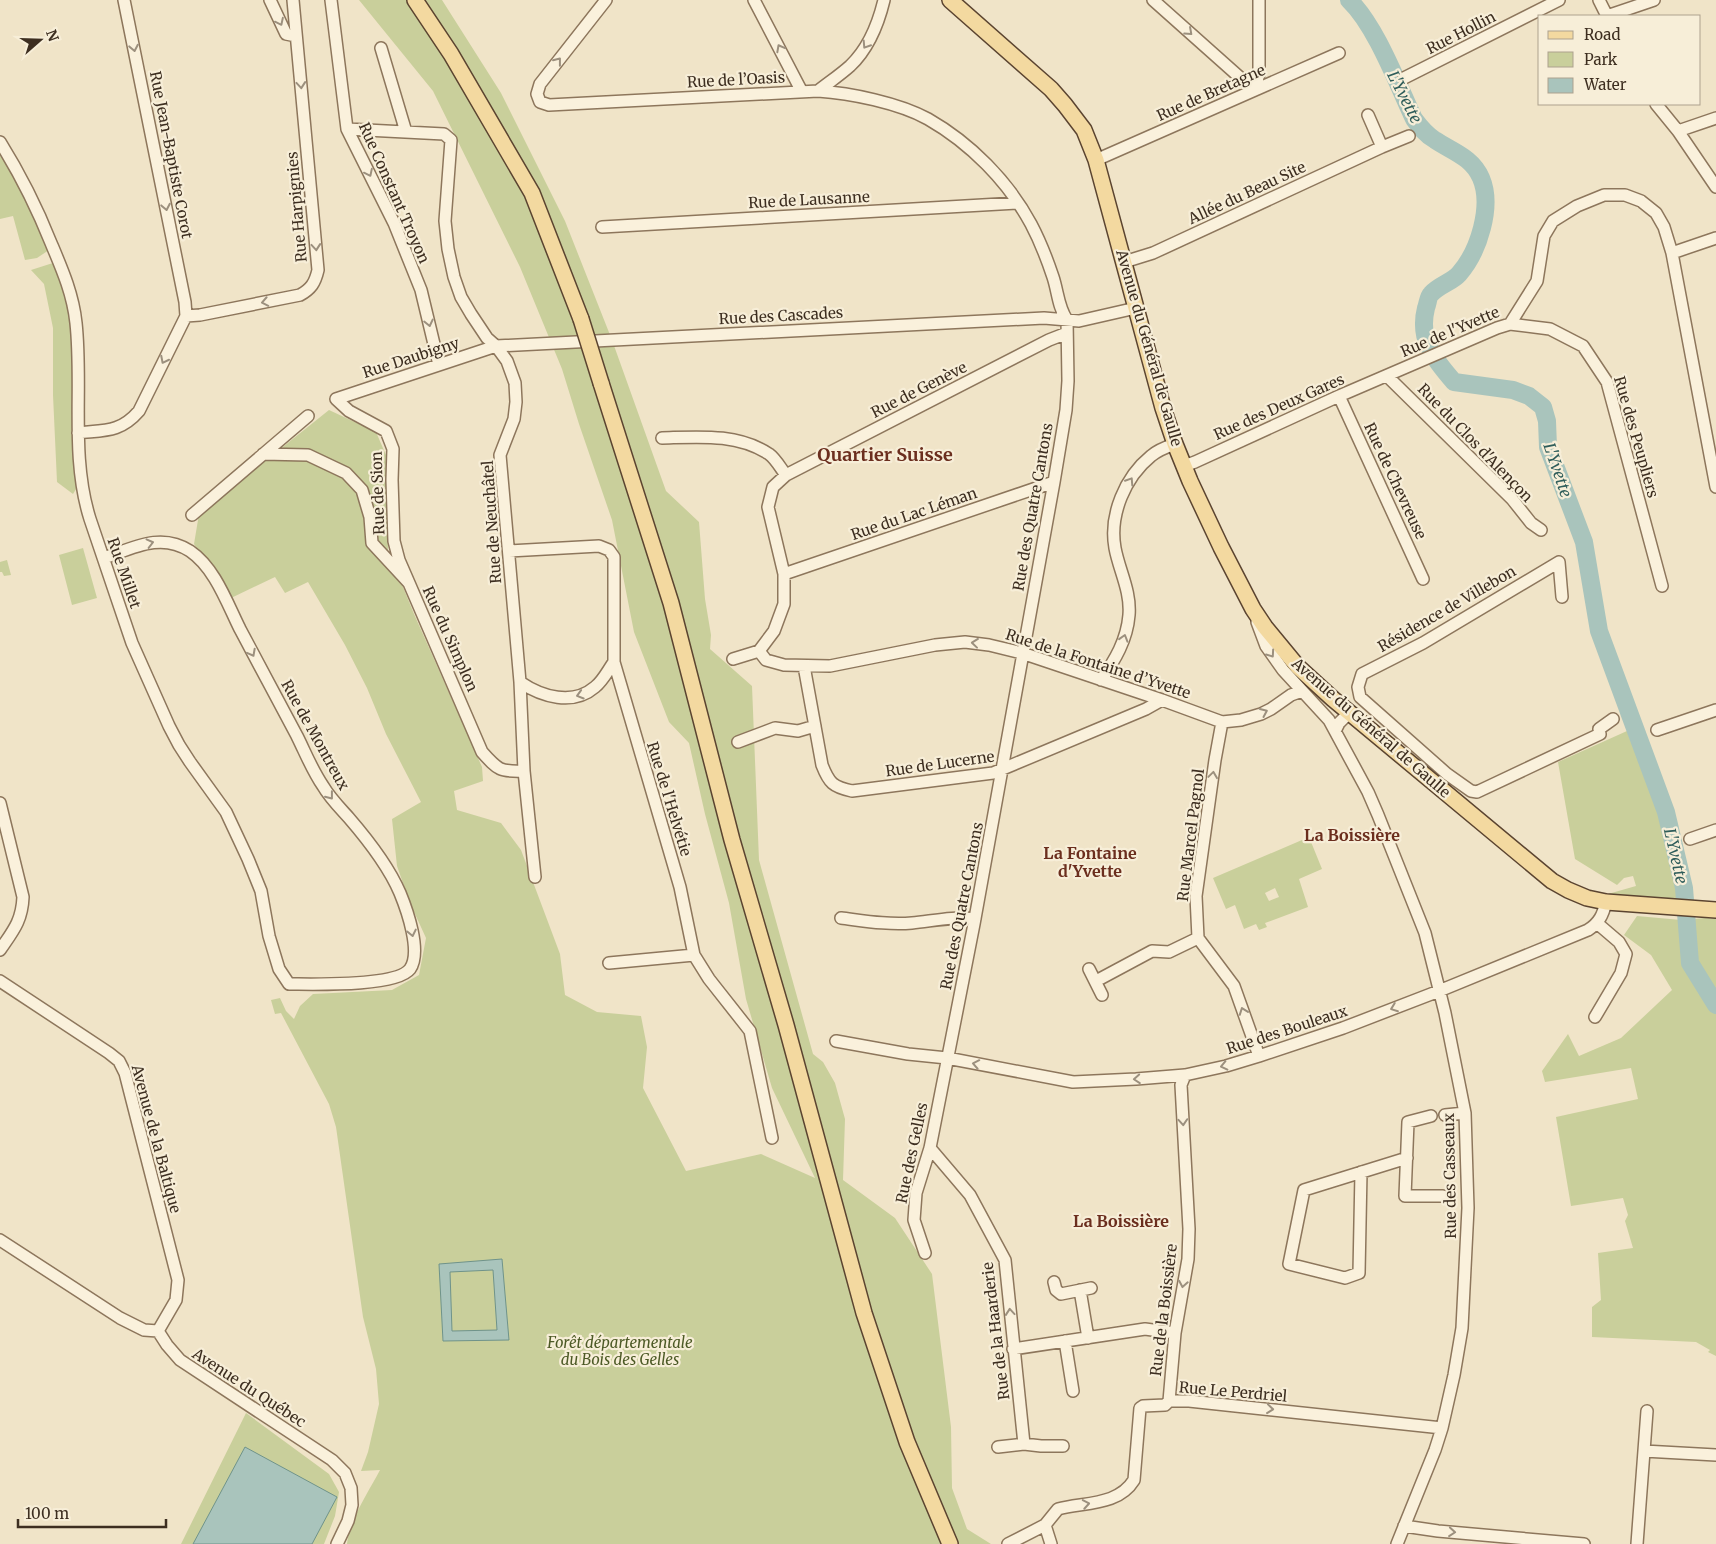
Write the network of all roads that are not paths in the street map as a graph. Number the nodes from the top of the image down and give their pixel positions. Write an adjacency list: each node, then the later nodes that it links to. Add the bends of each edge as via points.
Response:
1 (124, 0): 39 (street, Rue Jean-Baptiste Corot, one-way to 39)
2 (270, 0): 15 (street, one-way to 15, via 286,34)
3 (293, 0): 15 (street, Rue Harpignies)
4 (331, 0): 25 (street, Rue Constant Troyon)
5 (415, 0): 142 (main road, bridge, via 451,54 532,193 580,320 671,603 732,840 864,1313 907,1442)
6 (606, 0): 21 (street, Rue de l’Oasis, one-way to 6, via 549,105 540,102 537,94 540,84)
7 (754, 0): 21 (street, one-way to 7)
8 (884, 0): 20 (street, one-way to 20, via 867,44 850,66)
9 (950, 0): 31 (main road, Avenue du Général de Gaulle, via 1065,105 1084,130)
10 (1152, 0): 19 (street, one-way to 19)
11 (1259, 0): 19 (street, via 1259,74)
12 (1559, 0): 18 (street, Rue Hollin)
13 (1654, 0): 14 (street)
14 (1602, 8)
15 (296, 36): 39 (street, Rue Harpignies, one-way to 39, via 318,270 316,278 311,288 300,295)
16 (381, 48): 27 (street)
17 (1339, 53): 19 (street, Rue de Bretagne)
18 (1404, 78)
19 (1254, 90): 31 (street, Rue de Bretagne)
20 (818, 91): 21 (street, Rue de l’Oasis); 33 (street, Rue des Quatre Cantons, via 857,96 927,119 975,153)
21 (802, 92)
22 (1657, 105): 26 (street)
23 (1368, 115): 30 (street)
24 (1716, 118): 26 (street)
25 (347, 129): 27 (street, Rue de Neuchâtel); 44 (street, Rue Constant Troyon, one-way to 44, via 394,223 421,290)
26 (1678, 131): 32 (street)
27 (406, 132): 43 (street, Rue de Neuchâtel, via 444,134 451,140 445,221 454,277 471,314)
28 (1409, 136): 30 (street, Allée du Beau Site)
29 (0, 142): 49 (street, Rue Millet, via 42,220 74,307)
30 (1382, 147): 37 (street, Allée du Beau Site, via 1153,253)
31 (1096, 160): 37 (main road, Avenue du Général de Gaulle)
32 (1716, 187)
33 (1017, 203): 34 (street, Rue de Lausanne); 40 (street, Rue des Quatre Cantons, via 1031,224 1043,252 1061,312)
34 (602, 227)
35 (1716, 238): 36 (street)
36 (1672, 253): 41 (street, Rue de l'Yvette, via 1656,213 1642,201 1604,195 1577,206 1553,221 1544,236 1537,281); 56 (street, Rue de l'Yvette)
37 (1124, 262): 38 (main road, Avenue du Général de Gaulle)
38 (1136, 308): 40 (street, Rue des Cascades, via 1079,321); 51 (main road, Avenue du Général de Gaulle)
39 (186, 316): 49 (street, one-way to 49, via 132,419 108,431)
40 (1067, 320): 42 (street, Rue des Quatre Cantons); 43 (street, Rue des Cascades, via 1044,318)
41 (1510, 324): 45 (street, Rue de l'Yvette); 64 (street, Rue des Peupliers, via 1550,330 1583,346 1607,382)
42 (1067, 333): 54 (street, Rue de Genève); 55 (street, Rue des Quatre Cantons, via 1066,410)
43 (496, 346): 44 (street, Rue Daubigny); 59 (street, Rue de Neuchâtel, via 507,361 515,383 514,419 500,455)
44 (439, 365): 47 (street, Rue Daubigny)
45 (1387, 376): 46 (street, Rue des Deux Gares); 58 (street, Rue du Clos d'Alençon, via 1512,499 1530,523)
46 (1339, 396): 53 (street, Rue des Deux Gares); 62 (street, Rue de Chevreuse)
47 (336, 399): 63 (street, Rue de Sion, via 349,412 386,430 393,449 394,541)
48 (308, 416): 52 (street)
49 (78, 433): 60 (street, Rue Millet, via 84,501)
50 (662, 438): 54 (street, via 718,437 748,444 770,455)
51 (1174, 444): 53 (main road, Avenue du Général de Gaulle); 72 (street, one-way to 51, via 1118,654 1129,614 1126,587 1115,546 1114,523 1122,494 1151,456)
52 (263, 454): 57 (street); 63 (street, Rue du Simplon, via 308,456 346,472 362,490 370,517 372,543)
53 (1184, 466): 66 (main road, Avenue du Général de Gaulle)
54 (786, 476): 61 (street, via 773,487 768,507)
55 (1054, 482): 61 (street, Rue du Lac Léman); 68 (street, Rue des Quatre Cantons)
56 (1716, 487)
57 (192, 515)
58 (1541, 530)
59 (509, 551): 70 (street, Rue de l'Helvétie, via 599,546 609,550 614,557); 73 (street, Rue de Neuchâtel)
60 (104, 558): 106 (street, Rue Millet, via 132,643 172,732 226,812 245,852 260,891 279,969 289,984); 106 (street, Rue de Montreux, one-way to 106, via 155,541 172,543 199,558 224,598 323,786 384,863 400,894 415,946 409,969 392,979)
61 (784, 574): 67 (street, via 784,604 774,631)
62 (1423, 579)
63 (409, 583): 87 (street, Rue du Simplon, via 482,752 497,769)
64 (1662, 586)
65 (1562, 596): 88 (street, Résidence de Villebon, via 1558,562 1423,643 1362,674 1358,686 1360,697)
66 (1253, 609): 74 (street, Rue des Casseaux, one-way to 74, via 1266,646); 75 (main road, Avenue du Général de Gaulle, via 1292,661)
67 (759, 651): 69 (street); 71 (street, Rue de la Fontaine d’Yvette, via 766,660)
68 (1022, 653): 71 (street, Rue de la Fontaine d’Yvette, one-way to 71, via 989,644 965,642 830,666); 72 (street, Rue de la Fontaine d’Yvette); 86 (street, Rue des Quatre Cantons)
69 (733, 659)
70 (614, 662): 73 (street, one-way to 73, via 596,687 581,696 560,698 535,692); 101 (street, Rue de l'Helvétie, via 680,888)
71 (804, 666): 82 (street, Rue de Lucerne)
72 (1101, 680): 76 (street, Rue de la Fontaine d’Yvette)
73 (520, 682): 87 (street, Rue de Neuchâtel)
74 (1302, 691): 78 (street, Rue des Casseaux); 81 (street, Rue de la Fontaine d’Yvette, one-way to 74, via 1261,714)
75 (1333, 699): 78 (street); 79 (main road, Avenue du Général de Gaulle)
76 (1162, 700): 81 (street, Rue de la Fontaine d’Yvette); 86 (street, Rue de Lucerne)
77 (1716, 710): 83 (street)
78 (1322, 711): 84 (street, Rue des Casseaux)
79 (1349, 713): 84 (street); 89 (main road, Avenue du Général de Gaulle)
80 (1613, 719): 88 (street, Résidence de Villebon, via 1599,729 1600,734 1477,792)
81 (1222, 722): 99 (street, Rue Marcel Pagnol, one-way to 81, via 1196,896)
82 (815, 726): 85 (street, via 798,731 775,728); 86 (street, Rue de Lucerne, via 827,779 838,788 852,791 950,780)
83 (1657, 730)
84 (1335, 731): 107 (street, Rue des Casseaux, via 1368,792 1420,917)
85 (738, 742)
86 (1003, 770): 97 (street, Rue des Quatre Cantons)
87 (524, 771): 93 (street, Rue de Neuchâtel)
88 (1447, 774): 89 (street)
89 (1437, 786): 94 (main road, Avenue du Général de Gaulle, via 1552,881 1587,898)
90 (0, 803): 100 (street, via 23,897 23,910)
91 (1716, 830): 92 (street)
92 (1690, 839)
93 (535, 877)
94 (1606, 902): 95 (main road, Avenue du Général de Gaulle); 98 (street)
95 (1716, 910)
96 (841, 918): 97 (street, via 888,924 945,918)
97 (975, 919): 112 (street, Rue des Quatre Cantons)
98 (1598, 924): 107 (street, Rue des Bouleaux); 109 (street, via 1620,942 1626,954 1621,973)
99 (1198, 938): 105 (street, via 1169,952 1152,951); 111 (street, one-way to 99, via 1234,986)
100 (0, 950)
101 (694, 954): 102 (street); 117 (street, Rue de l'Helvétie, via 750,1031)
102 (609, 963)
103 (1089, 969): 105 (street)
104 (0, 981): 125 (street, Avenue de la Baltique, via 109,1053 119,1061 125,1074 178,1280 176,1300)
105 (1096, 981): 108 (street)
106 (298, 984)
107 (1439, 991): 111 (street, Rue des Bouleaux, one-way to 111); 114 (street, Rue des Casseaux)
108 (1102, 994)
109 (1595, 1017)
110 (836, 1042): 112 (street, Rue des Bouleaux)
111 (1259, 1056): 113 (street, Rue des Bouleaux, one-way to 113)
112 (947, 1058): 113 (street, Rue des Bouleaux, one-way to 112, via 1073,1082); 118 (street, Rue des Gelles)
113 (1186, 1074): 126 (street, Rue de la Boissière, one-way to 126, via 1181,1085 1188,1259)
114 (1465, 1113): 115 (street); 133 (street, Rue des Casseaux, via 1468,1208 1462,1328)
115 (1445, 1115)
116 (1431, 1116): 119 (street, via 1408,1122)
117 (772, 1138)
118 (930, 1148): 123 (street, Rue des Gelles, via 916,1193 914,1220); 129 (street, Rue de la Haarderie, one-way to 118, via 1005,1260 970,1195)
119 (1407, 1158): 120 (street); 121 (street, via 1405,1196)
120 (1361, 1172): 120 (street, via 1304,1190 1289,1264 1345,1278 1358,1272)
121 (1443, 1196)
122 (0, 1240): 125 (street, via 120,1318 144,1330)
123 (925, 1253)
124 (1054, 1282): 127 (street, via 1056,1290 1062,1294 1086,1289)
125 (158, 1331): 141 (street, Avenue du Québec, via 180,1360 332,1460 345,1473 351,1488 352,1505)
126 (1175, 1333): 127 (street, via 1145,1329); 131 (street, Rue de la Boissière)
127 (1088, 1338): 128 (street)
128 (1065, 1341): 129 (street); 130 (street)
129 (1013, 1349): 134 (street, Rue de la Haarderie)
130 (1073, 1392)
131 (1169, 1401): 133 (street, Rue Le Perdriel, one-way to 133); 139 (street, Rue Le Perdriel, one-way to 131, via 1058,1509 1111,1499 1128,1489 1134,1480 1140,1408 1165,1405)
132 (1647, 1411): 137 (street)
133 (1442, 1428): 140 (street, Rue des Casseaux)
134 (1024, 1444): 135 (street); 136 (street)
135 (1063, 1446)
136 (998, 1447)
137 (1644, 1451): 138 (street); 147 (street)
138 (1716, 1455)
139 (1045, 1525): 143 (street); 144 (street)
140 (1404, 1526): 145 (street, Rue des Casseaux); 146 (street, one-way to 146)
141 (337, 1544)
142 (950, 1544)
143 (1008, 1544)
144 (1051, 1544)
145 (1397, 1544)
146 (1584, 1544)
147 (1637, 1544)

